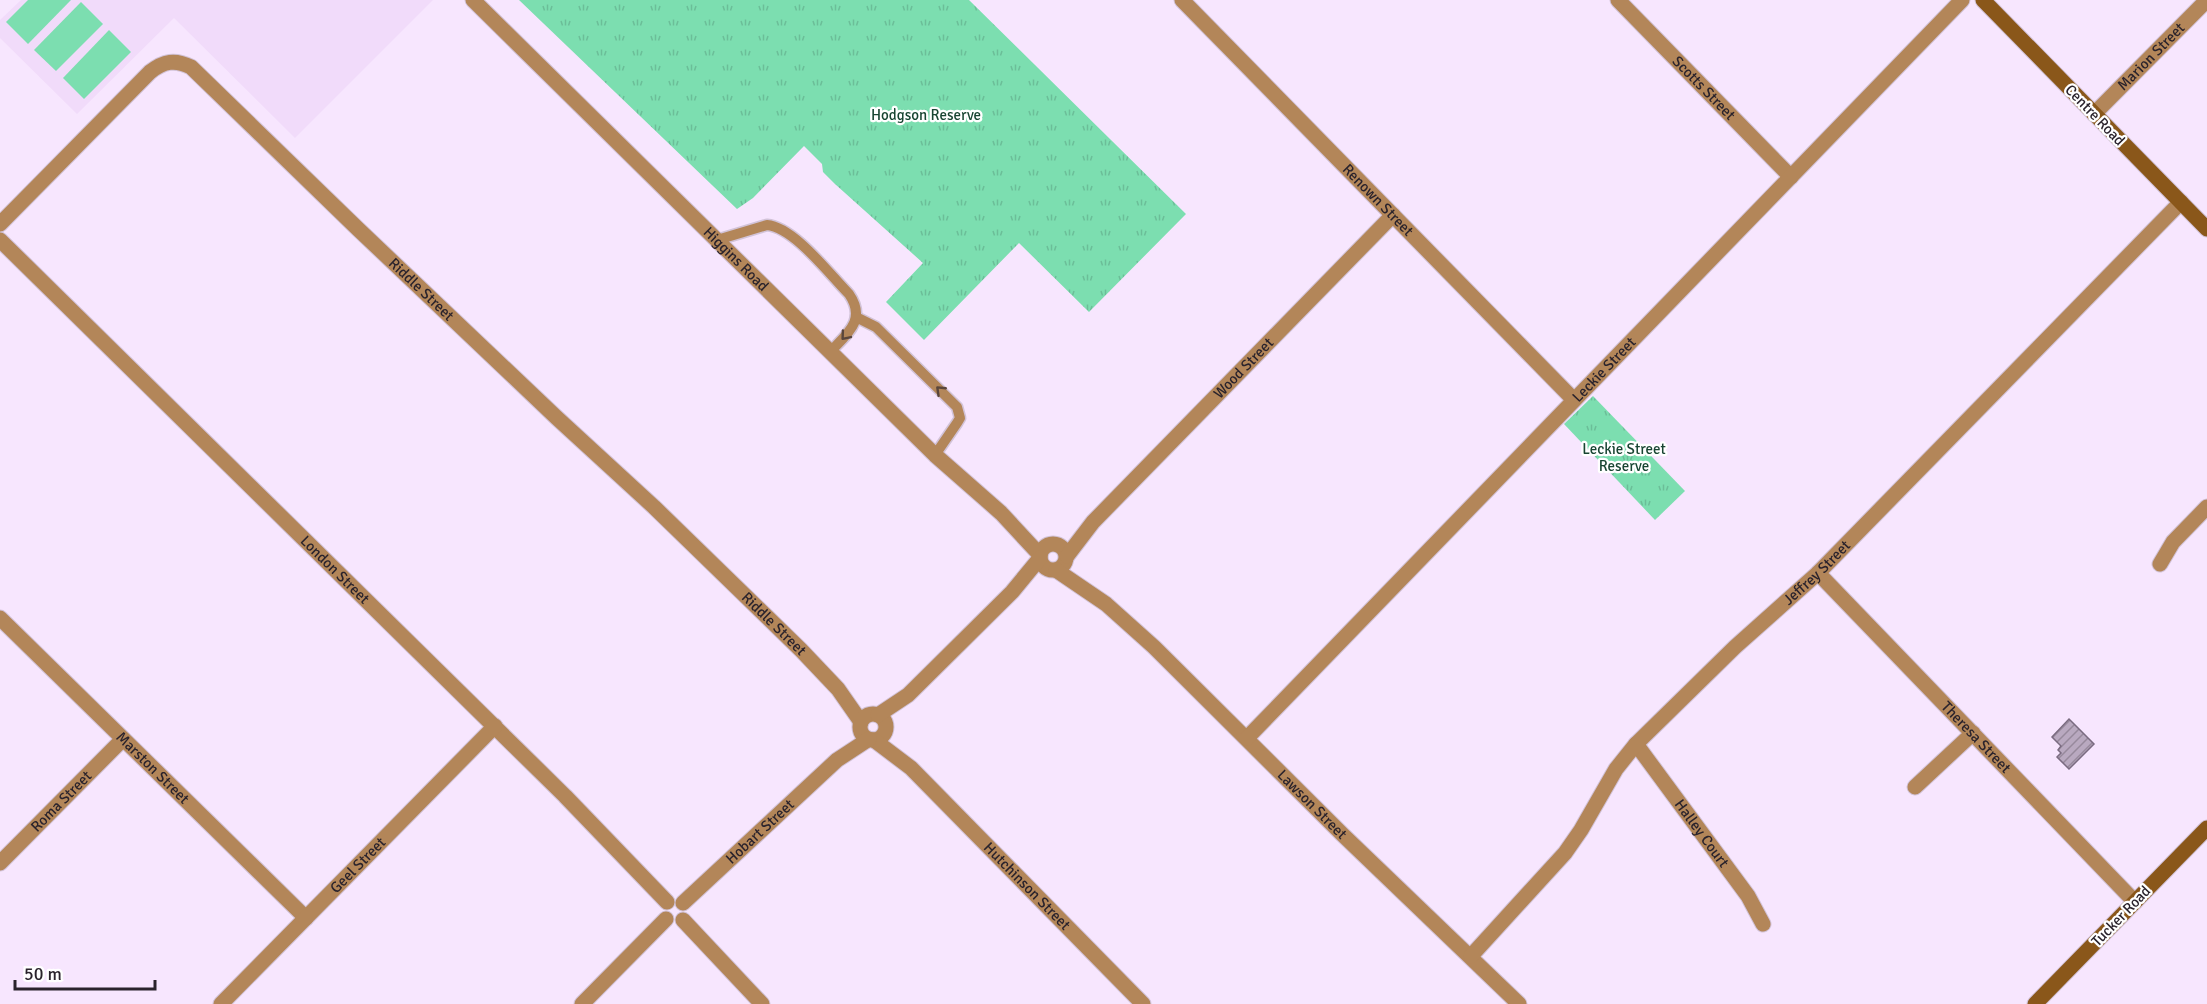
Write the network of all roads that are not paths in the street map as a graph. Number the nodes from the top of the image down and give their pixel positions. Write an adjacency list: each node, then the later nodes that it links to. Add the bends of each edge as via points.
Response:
1 (473, 0): 14 (street, Higgins Road)
2 (1182, 0): 10 (street, Renown Street)
3 (1618, 0): 8 (street, Scotts Street)
4 (1962, 0): 8 (street, Leckie Street)
5 (1983, 0): 7 (main road, Centre Road)
6 (2207, 0): 7 (street, Marion Street)
7 (2094, 114): 9 (main road, Centre Road)
8 (1791, 177): 17 (street, Leckie Street)
9 (2181, 202): 12 (main road, Centre Road); 22 (street, Jeffrey Street)
10 (1392, 215): 17 (street, Renown Street); 20 (street, Wood Street, via 1093,522)
11 (0, 224): 25 (street, Riddle Street, via 150,72 169,61 191,67 654,507 801,650)
12 (2207, 229)
13 (0, 240): 24 (street, London Street)
14 (717, 240): 15 (lane, via 767,225 784,230 849,294); 16 (street, Higgins Road)
15 (856, 317): 16 (lane, one-way to 16); 18 (lane, one-way to 15, via 960,418 957,407 876,327)
16 (830, 352): 18 (street, Higgins Road)
17 (1574, 400): 27 (street, Leckie Street)
18 (935, 455): 20 (street, Higgins Road)
19 (2207, 507): 21 (street, via 2173,542)
20 (1053, 557): 25 (street, Hobart Street); 27 (street, Lawson Street, via 1166,658)
21 (2160, 564)
22 (1818, 573): 26 (street, Theresa Street); 29 (street, Jeffrey Street, via 1727,654)
23 (0, 618): 28 (street, Marston Street)
24 (495, 726): 33 (street, London Street); 36 (street, Geel Street)
25 (873, 727): 35 (street, Hobart Street); 44 (street, Hutchinson Street)
26 (1973, 733): 30 (street); 34 (street, Theresa Street)
27 (1247, 738): 40 (street, Lawson Street)
28 (123, 739): 32 (street, Roma Street); 36 (street, Marston Street)
29 (1636, 744): 39 (street, Halley Court, via 1748,896); 40 (street, Jeffrey Street, via 1616,769 1574,842)
30 (1915, 787)
31 (2207, 828): 34 (main road, Tucker Road)
32 (0, 863)
33 (667, 902): 35 (street, via 677,899); 37 (street, via 663,912)
34 (2135, 902): 46 (main road, Tucker Road)
35 (683, 903): 38 (street, via 687,909)
36 (306, 918): 41 (street, Geel Street)
37 (666, 919): 38 (street, via 676,923); 42 (street)
38 (683, 920): 43 (street)
39 (1763, 924)
40 (1471, 956): 45 (street, Lawson Street)
41 (221, 1004)
42 (582, 1004)
43 (762, 1004)
44 (1143, 1004)
45 (1519, 1004)
46 (2035, 1004)

